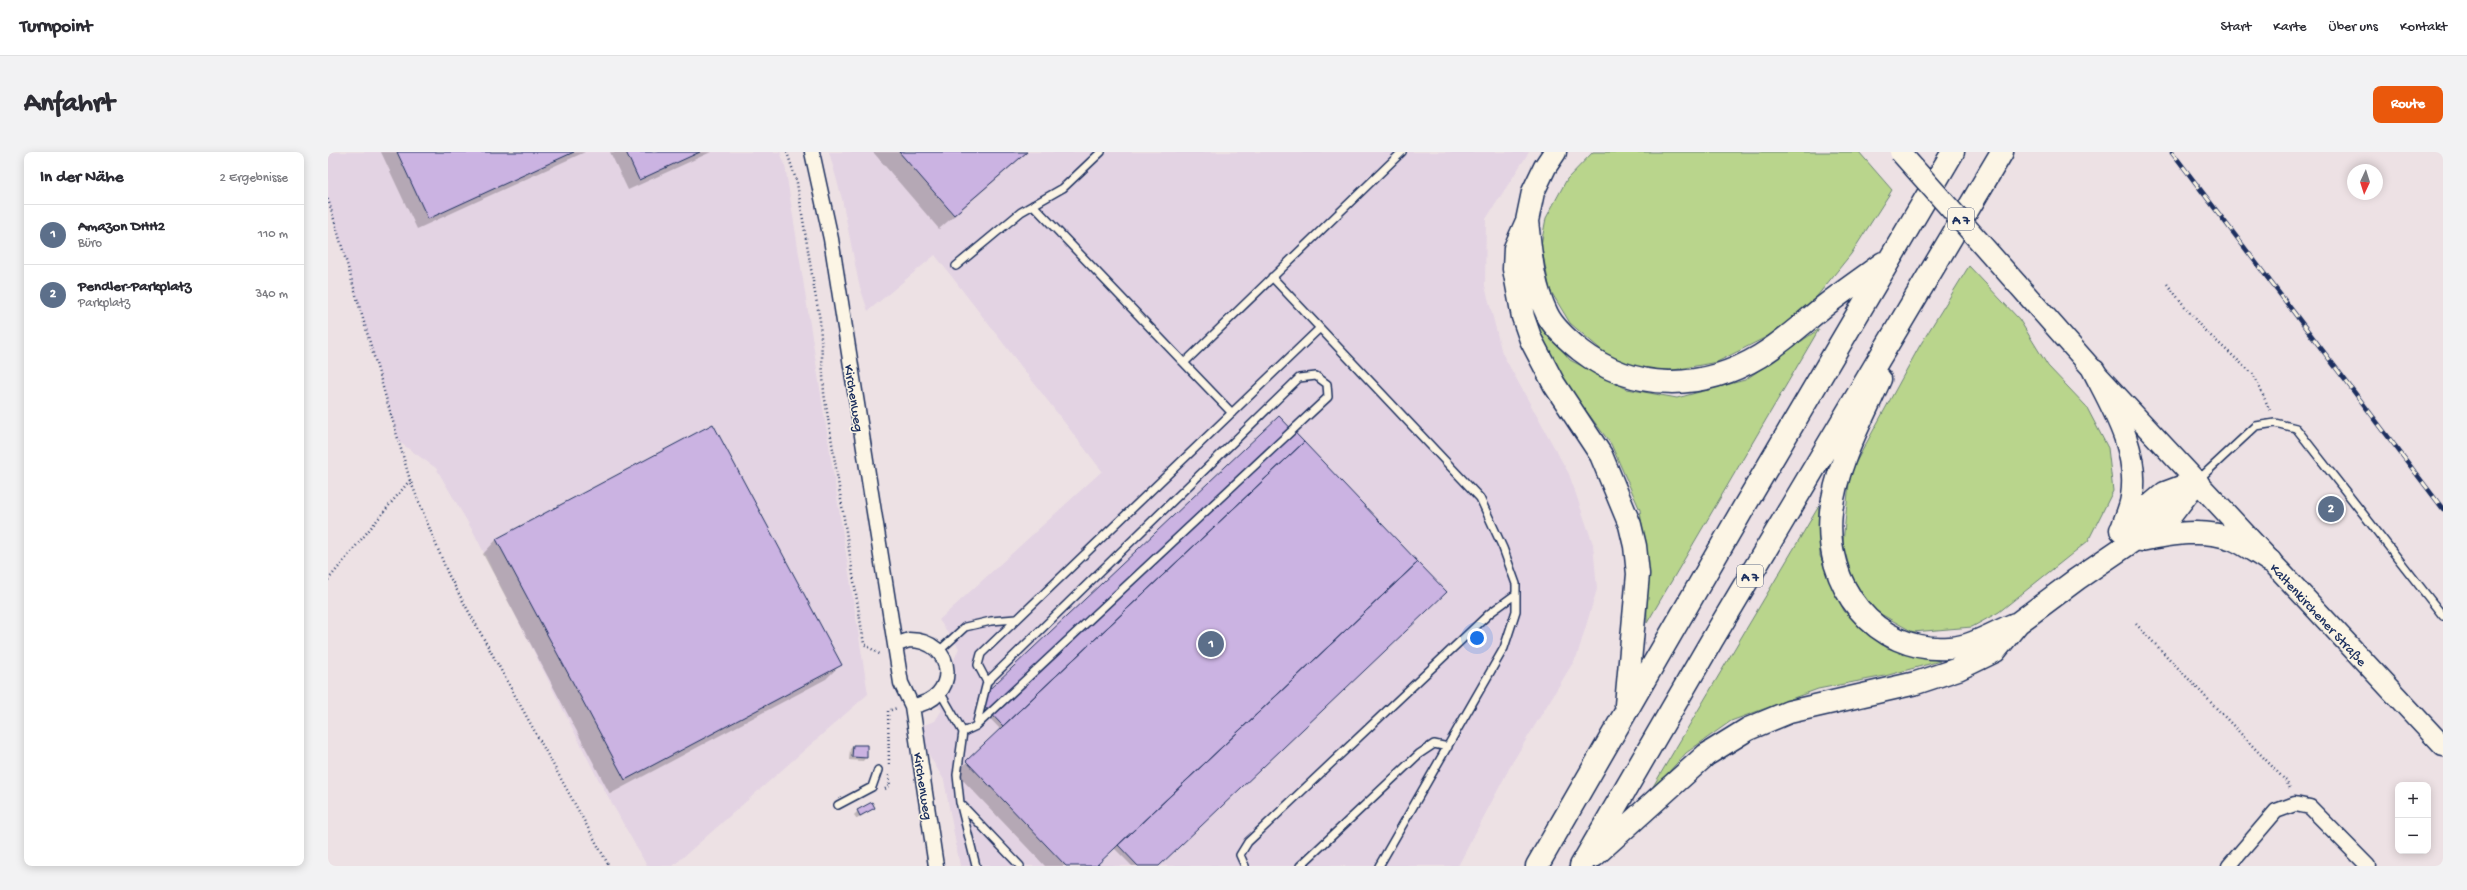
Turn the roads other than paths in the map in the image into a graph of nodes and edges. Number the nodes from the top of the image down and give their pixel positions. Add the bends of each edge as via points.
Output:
1 (812, 152) edge
2 (1101, 152) edge
3 (1402, 152) edge
4 (1555, 152) edge
5 (1900, 152) edge
6 (1953, 152) edge
7 (2002, 152) edge
8 (1033, 205) junction
9 (1527, 221) junction
10 (1890, 258) junction
11 (956, 266) dead end
12 (1272, 278) junction
13 (1921, 287) junction
14 (1320, 328) junction
15 (1184, 363) junction
16 (2094, 371) junction
17 (1232, 413) junction
18 (2197, 481) junction
19 (2129, 535) junction
20 (2270, 561) junction
21 (1516, 594) junction
22 (2443, 616) edge
23 (1016, 619) junction
24 (2018, 623) junction
25 (895, 645) junction
26 (938, 651) junction
27 (987, 682) junction
28 (940, 692) junction
29 (912, 706) junction
30 (1626, 710) junction
31 (976, 726) junction
32 (964, 732) junction
33 (2443, 746) edge
34 (1448, 747) junction
35 (878, 770) dead end
36 (960, 804) junction
37 (838, 805) dead end
38 (936, 866) edge
39 (976, 866) edge
40 (1020, 866) edge
41 (1245, 866) edge
42 (1300, 866) edge
43 (1380, 866) edge
44 (1537, 866) edge
45 (1582, 866) edge
46 (2229, 866) edge
47 (2368, 866) edge

1 - 25 street, Kirchenweg via 831,239
2 - 8 lane via 1063,188
3 - 12 lane
4 - 9 highway via 1533,192
5 - 16 main road, Kaltenkirchener Straße, bridge
6 - 10 highway
7 - 13 highway, A 7
8 - 11 lane
8 - 15 lane
9 - 10 highway via 1534,280 1548,316 1570,342 1596,363 1633,378 1657,383 1707,377 1760,356 1801,328 1821,308
9 - 30 highway via 1514,248 1514,269 1523,317 1531,340 1554,384 1600,455 1625,511 1635,546 1636,595
10 - 30 highway
12 - 14 lane
12 - 15 lane
13 - 24 highway via 1840,470 1831,513 1832,556 1843,587 1860,612 1883,631 1910,644 1930,648 1951,648 1968,644
13 - 45 highway, A 7
14 - 17 lane
14 - 21 lane via 1480,498 1503,548 1516,584
15 - 17 lane
16 - 18 main road, Kaltenkirchener Straße
16 - 19 highway via 2122,426 2132,464
17 - 23 lane
18 - 19 highway via 2165,493
18 - 20 main road, Kaltenkirchener Straße
18 - 22 lane via 2256,426 2275,423 2296,428
19 - 20 highway via 2210,533 2234,539
19 - 24 highway via 2077,579
20 - 33 main road, Kaltenkirchener Straße
21 - 34 lane via 1516,611 1504,648
21 - 41 lane via 1490,613 1248,842 1240,855
23 - 26 lane via 964,626
23 - 27 lane via 981,654 978,665
24 - 45 highway via 1995,651 1958,669 1916,683 1789,712 1748,729 1706,755
25 - 26 street via 909,640 920,640
25 - 29 street, Kirchenweg via 901,683
26 - 28 street via 947,671
27 - 31 lane
27 - 31 lane via 1299,378 1316,376 1327,384 1328,398
28 - 29 street via 933,700
28 - 32 lane
29 - 38 street, Kirchenweg
30 - 44 highway
31 - 32 lane
32 - 36 lane via 957,775
34 - 42 lane via 1434,744 1419,754
34 - 43 lane
35 - 37 lane via 872,788
36 - 39 lane
36 - 40 lane
46 - 47 street via 2276,811 2294,804 2310,807

